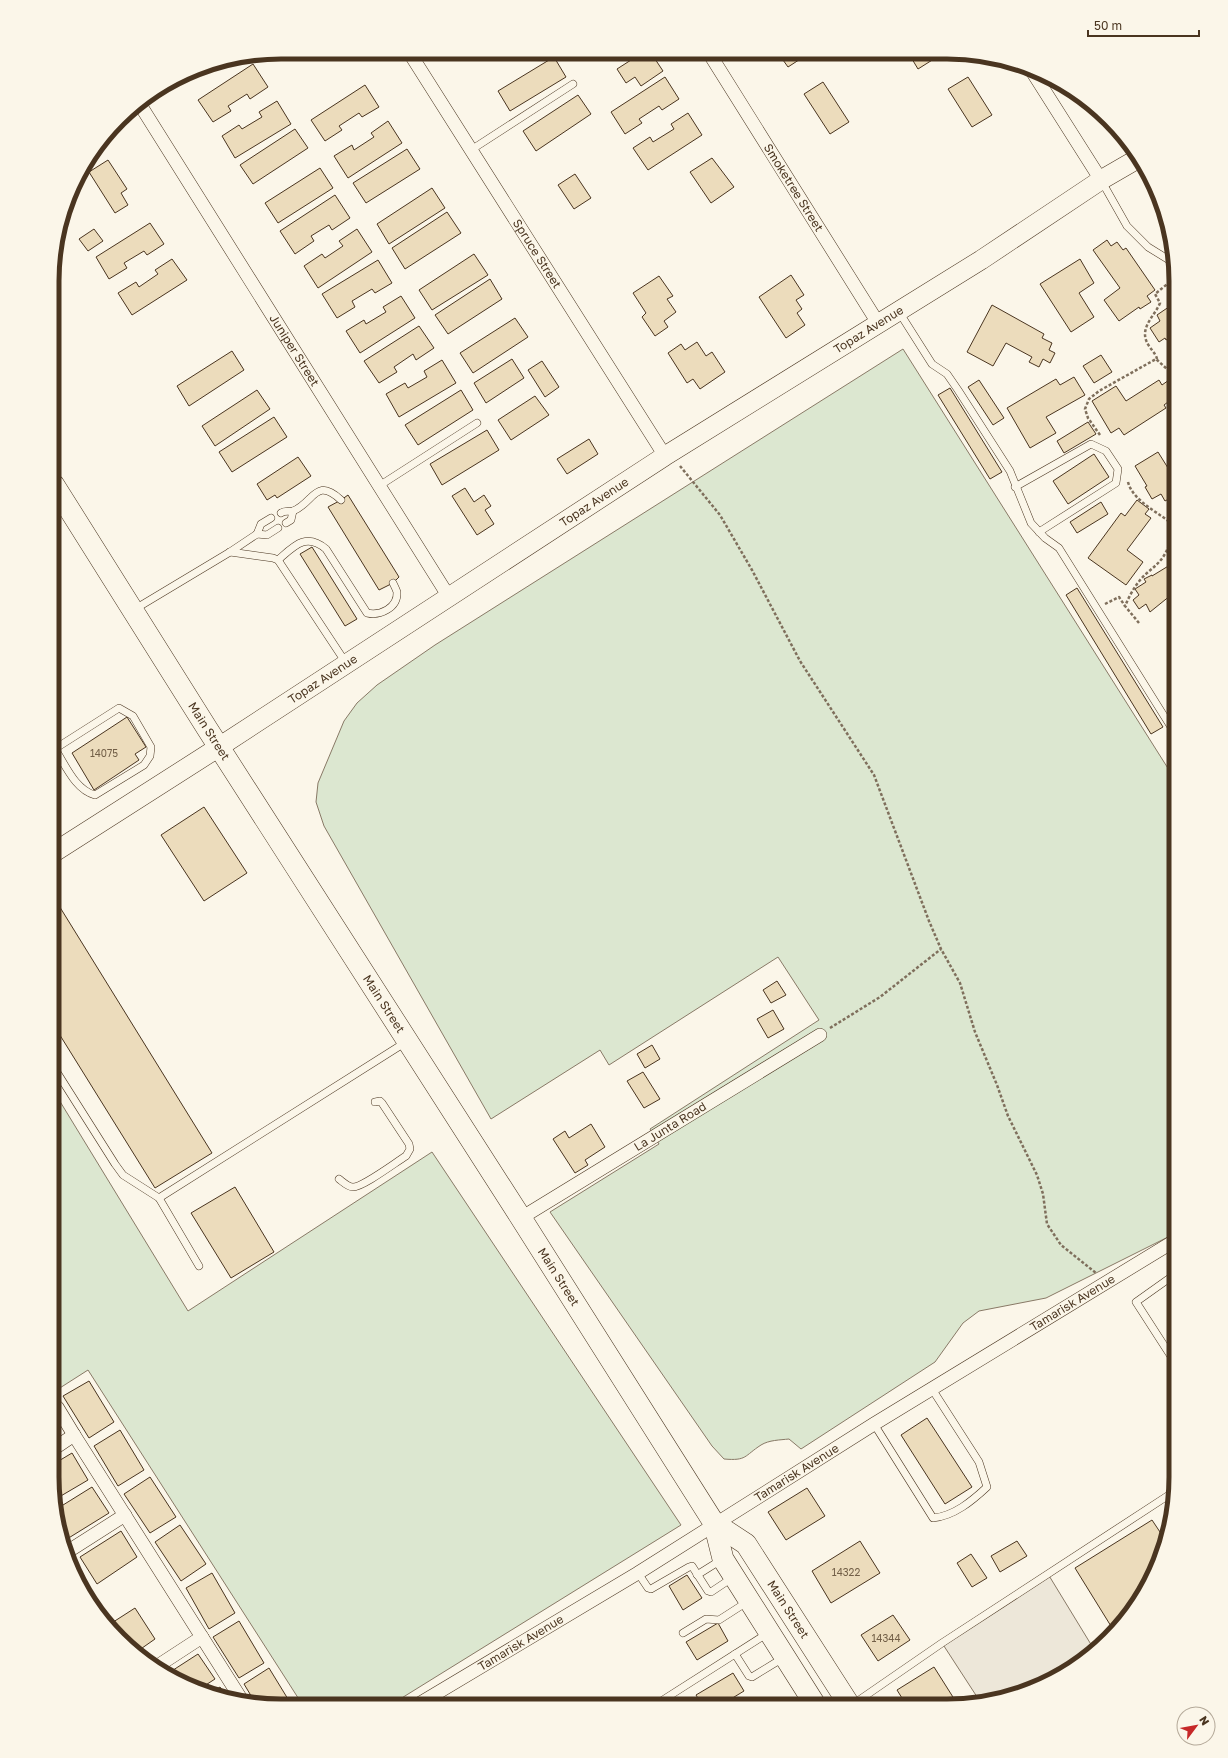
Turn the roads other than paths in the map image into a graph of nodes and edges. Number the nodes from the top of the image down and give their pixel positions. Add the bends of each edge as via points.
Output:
1 (413, 59) edge
2 (713, 59) edge
3 (1036, 78) edge
4 (573, 84) dead end
5 (142, 108) edge
6 (471, 150) junction
7 (1134, 161) edge
8 (1101, 180) junction
9 (1168, 259) edge
10 (898, 311) junction
11 (878, 323) junction
12 (477, 423) dead end
13 (668, 455) junction
14 (380, 486) junction
15 (1015, 487) junction
16 (59, 493) edge
17 (341, 500) dead end
18 (293, 511) junction
19 (281, 513) dead end
20 (271, 518) dead end
21 (286, 523) dead end
22 (278, 528) dead end
23 (1039, 532) junction
24 (257, 534) junction
25 (230, 552) junction
26 (278, 560) junction
27 (393, 583) dead end
28 (449, 597) junction
29 (133, 610) junction
30 (347, 664) junction
31 (1169, 724) edge
32 (59, 746) edge
33 (219, 747) junction
34 (59, 756) edge
35 (59, 849) edge
36 (820, 1035) road end
37 (407, 1041) junction
38 (59, 1075) edge
39 (375, 1102) dead end
40 (340, 1179) dead end
41 (159, 1198) junction
42 (521, 1218) junction
43 (1169, 1244) edge
44 (199, 1266) dead end
45 (1169, 1280) edge
46 (1169, 1353) edge
47 (932, 1389) junction
48 (59, 1410) edge
49 (874, 1424) junction
50 (74, 1435) junction
51 (59, 1445) edge
52 (1168, 1496) edge
53 (125, 1515) junction
54 (714, 1523) junction
55 (71, 1549) edge
56 (723, 1559) junction
57 (638, 1572) junction
58 (697, 1575) junction
59 (734, 1577) junction
60 (749, 1601) junction
61 (769, 1633) junction
62 (682, 1634) dead end
63 (202, 1637) junction
64 (735, 1654) junction
65 (784, 1656) junction
66 (161, 1664) edge
67 (239, 1695) edge
68 (425, 1699) edge
69 (664, 1699) edge
70 (812, 1699) edge
71 (846, 1699) edge
72 (860, 1699) edge

1 - 6 street, Spruce Street
2 - 11 street, Smoketree Street
3 - 8 street
4 - 6 lane
5 - 14 street, Juniper Street
6 - 13 street, Spruce Street
7 - 8 street, Topaz Avenue
8 - 9 lane via 1127,226 1148,247
8 - 10 street, Topaz Avenue via 981,260
10 - 11 street, Topaz Avenue
10 - 15 lane via 932,364 947,374 958,390 1010,471
11 - 13 street, Topaz Avenue
12 - 14 lane
13 - 28 street, Topaz Avenue
14 - 28 street, Juniper Street
15 - 23 lane via 1031,523
15 - 23 lane via 1091,444 1106,451 1118,469 1116,483
16 - 29 main road, Main Street
17 - 18 lane via 326,490 310,497
18 - 19 lane
18 - 21 lane via 291,520
20 - 24 lane via 261,524
22 - 24 lane via 267,536
23 - 31 lane via 1059,548
24 - 25 lane
25 - 26 lane
25 - 29 lane
26 - 27 lane via 301,542 318,542 326,549 367,613 375,615 382,613 396,599 397,592
26 - 30 lane
28 - 30 street, Topaz Avenue
29 - 33 main road, Main Street
30 - 33 street, Topaz Avenue
32 - 34 lane via 118,708 133,716 151,747 150,756 144,765 95,795 86,793
33 - 35 street, Topaz Avenue
33 - 37 main road, Main Street
36 - 42 street, La Junta Road
37 - 41 lane
37 - 42 main road, Main Street
38 - 41 lane via 123,1175
39 - 40 lane via 382,1103 409,1144 408,1152 355,1187
41 - 44 lane
42 - 54 main road, Main Street
43 - 47 street, Tamarisk Avenue
45 - 46 lane via 1136,1302
47 - 49 street, Tamarisk Avenue
47 - 49 lane via 979,1462 987,1487 972,1501 944,1517 932,1518
48 - 50 street
49 - 54 street, Tamarisk Avenue
50 - 51 street
50 - 53 street
52 - 72 lane via 942,1642
53 - 55 street
53 - 63 street
54 - 56 main road, Main Street
54 - 57 street, Tamarisk Avenue
54 - 71 main road, Main Street via 746,1544
56 - 58 lane
56 - 59 main road, Main Street
57 - 58 lane via 651,1590 689,1566 692,1566
57 - 68 street, Tamarisk Avenue
58 - 59 lane via 711,1592
59 - 60 main road, Main Street
60 - 61 main road, Main Street
60 - 62 lane via 719,1620 706,1619
61 - 64 lane
61 - 65 main road, Main Street
63 - 66 street
63 - 67 street
64 - 65 lane via 752,1677
64 - 69 lane
65 - 70 main road, Main Street

